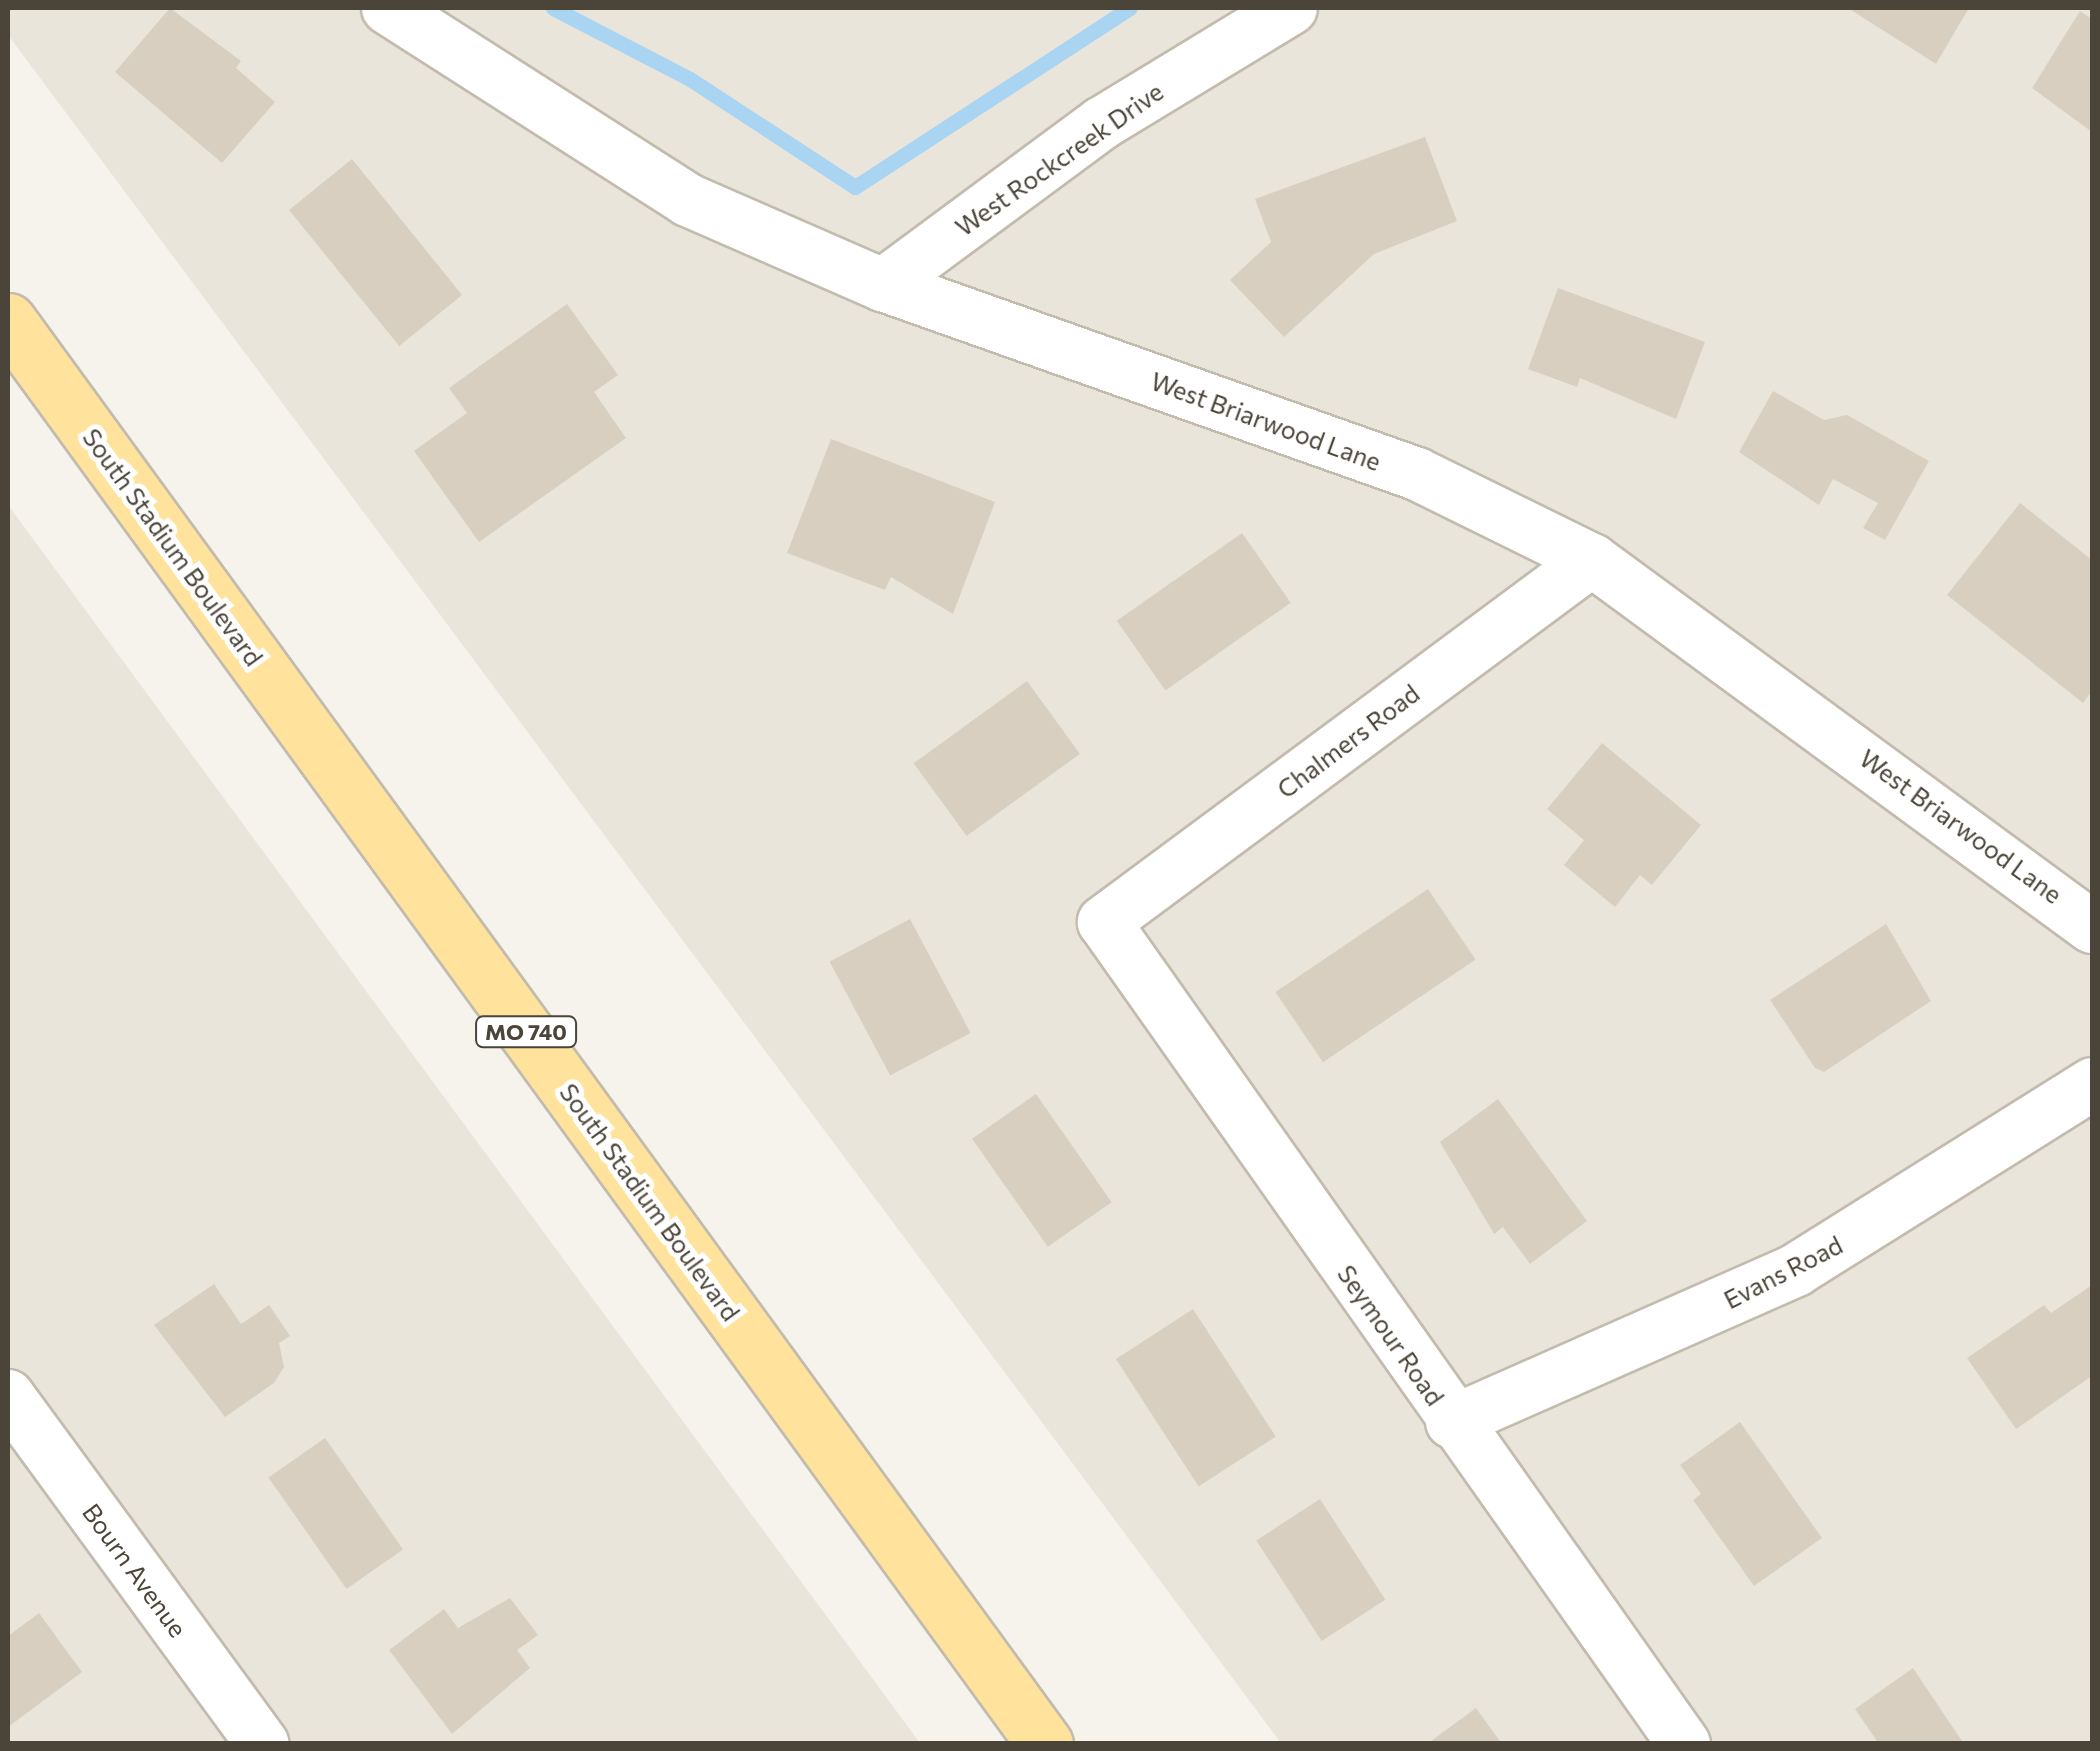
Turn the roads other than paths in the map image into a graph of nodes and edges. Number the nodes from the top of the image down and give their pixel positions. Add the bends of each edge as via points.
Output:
1 (388, 8) edge
2 (1291, 8) edge
3 (883, 284) junction
4 (8, 321) edge
5 (1592, 560) junction
6 (1104, 922) joint
7 (2092, 927) edge
8 (2092, 1084) edge
9 (8, 1396) edge
10 (1452, 1422) junction
11 (23, 1449) edge
12 (263, 1744) edge
13 (1045, 1744) edge
14 (1684, 1744) edge

1 - 3 street, West Briarwood Lane via 688,200
2 - 3 street, West Rockcreek Drive via 1102,123
3 - 5 street, West Briarwood Lane via 1416,474
4 - 13 main road, South Stadium Boulevard / MO 740
5 - 6 street, Chalmers Road
5 - 7 street, West Briarwood Lane
6 - 10 street, Seymour Road
8 - 10 street, Evans Road via 1796,1270
9 - 11 street, Bourn Avenue
10 - 14 street, Seymour Road
11 - 12 street, Bourn Avenue

